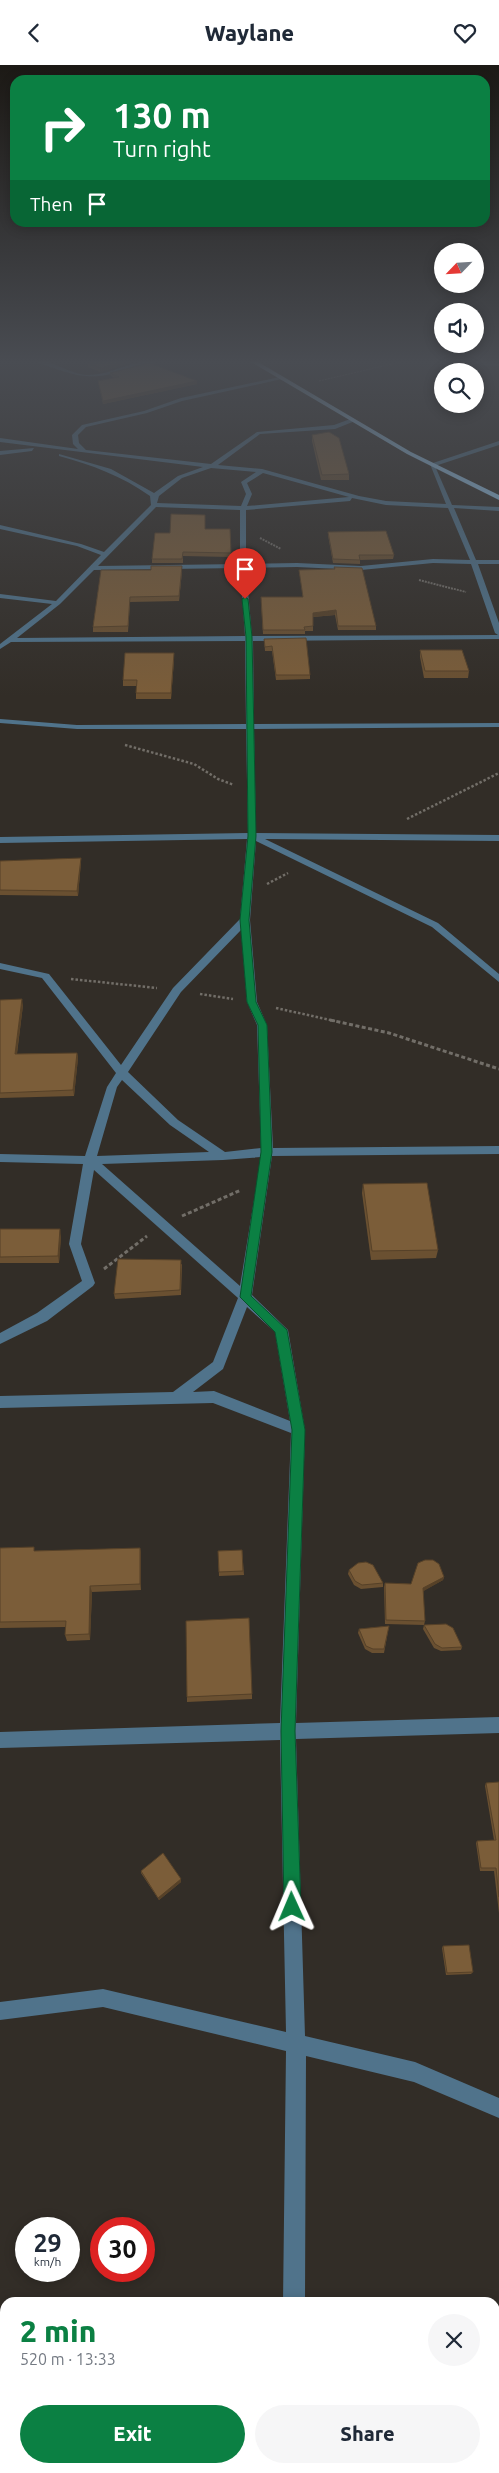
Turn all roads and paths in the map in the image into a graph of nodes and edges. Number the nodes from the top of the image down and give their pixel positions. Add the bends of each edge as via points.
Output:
1 (112, 471) edge
2 (196, 471) edge
3 (262, 471) edge
4 (263, 471) edge
5 (435, 471) edge
6 (445, 471) edge
7 (358, 498) junction
8 (499, 498) edge
9 (154, 505) junction
10 (452, 507) junction
11 (243, 508) junction
12 (499, 509) edge
13 (0, 527) edge
14 (106, 555) junction
15 (474, 562) junction
16 (499, 562) edge
17 (94, 567) junction
18 (243, 567) junction
19 (411, 578) dead end
20 (0, 596) edge
21 (486, 597) junction
22 (58, 603) junction
23 (499, 633) edge
24 (249, 637) junction
25 (499, 637) edge
26 (10, 640) junction
27 (0, 647) edge
28 (0, 721) edge
29 (249, 725) junction
30 (499, 725) edge
31 (121, 744) dead end
32 (250, 791) junction
33 (252, 836) junction
34 (499, 838) edge
35 (0, 840) edge
36 (245, 920) junction
37 (0, 966) edge
38 (499, 979) edge
39 (121, 1072) junction
40 (499, 1150) edge
41 (267, 1152) junction
42 (223, 1156) junction
43 (0, 1159) edge
44 (90, 1160) junction
45 (245, 1297) junction
46 (0, 1339) edge
47 (177, 1397) junction
48 (0, 1402) edge
49 (298, 1430) junction
50 (499, 1725) edge
51 (288, 1731) junction
52 (0, 1740) edge
53 (0, 2011) edge
54 (296, 2044) junction
55 (499, 2109) edge
56 (294, 2297) edge

1 - 9 street via 153,495
2 - 9 street via 180,477 156,495
3 - 11 street via 244,482 249,494
4 - 7 street
5 - 10 street
6 - 8 highway
7 - 10 street
7 - 11 street
9 - 11 street
9 - 14 street
10 - 12 street
10 - 15 street
11 - 18 street
13 - 14 street via 79,545
14 - 17 street
15 - 16 street
15 - 18 street via 433,561 361,568
15 - 21 street
17 - 18 street
17 - 22 street
18 - 24 street
19 - 21 path
20 - 22 street
21 - 23 street
22 - 26 street
24 - 25 street
24 - 26 street
24 - 29 street
26 - 27 street
28 - 29 street via 77,727
29 - 30 street
29 - 32 street
31 - 32 path via 194,764 218,779
32 - 33 street
33 - 34 street
33 - 35 street
33 - 36 street
33 - 38 street via 435,925
36 - 39 street via 177,990
36 - 41 street via 252,1002 262,1025
37 - 39 street via 45,976
39 - 42 street via 168,1118
39 - 44 street via 112,1087
40 - 41 street
41 - 42 street
41 - 45 street
42 - 44 street
43 - 44 street
44 - 45 street
44 - 46 street via 75,1244 89,1283 42,1317
45 - 47 street via 218,1365
45 - 49 street via 281,1330
47 - 48 street
47 - 49 street via 214,1397
49 - 51 street
50 - 51 street
51 - 52 street
51 - 54 street
53 - 54 street via 102,1998
54 - 55 street via 415,2072
54 - 56 street

